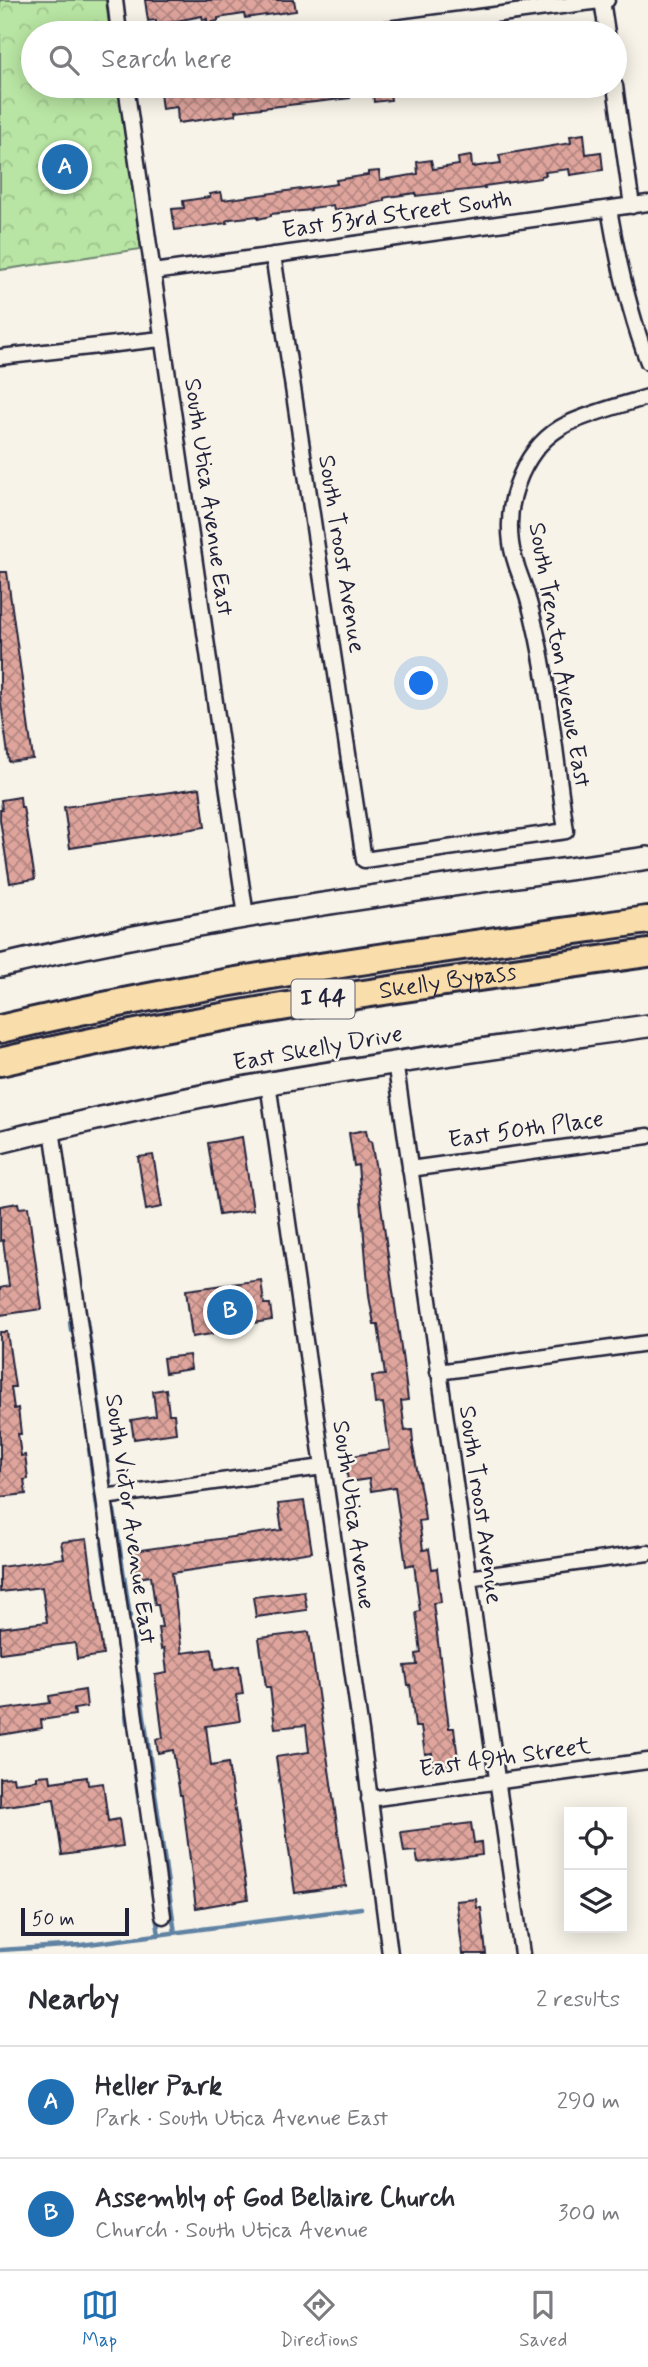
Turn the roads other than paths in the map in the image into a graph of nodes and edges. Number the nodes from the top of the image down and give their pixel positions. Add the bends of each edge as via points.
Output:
1 (115, 0) edge
2 (604, 0) edge
3 (118, 21) edge
4 (447, 21) edge
5 (606, 21) edge
6 (128, 98) edge
7 (617, 98) edge
8 (648, 203) edge
9 (632, 206) junction
10 (608, 209) junction
11 (273, 255) junction
12 (153, 271) junction
13 (161, 339) junction
14 (0, 357) edge
15 (648, 362) edge
16 (648, 397) edge
17 (566, 831) joint
18 (648, 858) edge
19 (246, 916) junction
20 (648, 920) edge
21 (648, 953) edge
22 (0, 965) edge
23 (648, 1026) edge
24 (0, 1029) edge
25 (396, 1061) junction
26 (0, 1062) edge
27 (268, 1083) junction
28 (52, 1129) junction
29 (648, 1136) edge
30 (0, 1142) edge
31 (410, 1169) junction
32 (648, 1343) edge
33 (438, 1372) junction
34 (323, 1467) junction
35 (104, 1497) junction
36 (648, 1553) edge
37 (468, 1578) junction
38 (648, 1761) edge
39 (497, 1782) junction
40 (369, 1799) junction
41 (163, 1916) dead end
42 (390, 1954) edge
43 (522, 1954) edge

1 - 3 street
2 - 4 street
2 - 5 street
6 - 12 street, South Utica Avenue East
7 - 9 street
8 - 9 street, East 53rd Street South
9 - 10 street, East 53rd Street South
10 - 11 street, East 53rd Street South
10 - 15 street via 633,323
11 - 12 street, East 53rd Street South
11 - 17 street, South Troost Avenue via 364,860
12 - 13 street, South Utica Avenue East
13 - 14 street
13 - 19 street, South Utica Avenue East
16 - 17 street, South Trenton Avenue East via 593,413 555,433 521,473 510,508 511,545 538,645
18 - 19 main road
19 - 22 main road
20 - 24 highway, Skelly Bypass / I 44 via 308,968
21 - 26 highway, Skelly Bypass / I 44 via 313,1001
23 - 25 main road, East Skelly Drive
25 - 27 main road, East Skelly Drive
25 - 31 street, South Troost Avenue
27 - 28 main road, East Skelly Drive
27 - 34 street, South Utica Avenue
28 - 30 main road, East Skelly Drive
28 - 35 street, South Victor Avenue East
29 - 31 street, East 50th Place
31 - 33 street, South Troost Avenue
32 - 33 street
33 - 37 street, South Troost Avenue
34 - 35 street
34 - 40 street, South Utica Avenue
35 - 41 street, South Victor Avenue East
36 - 37 street
37 - 39 street, South Troost Avenue
38 - 39 street, East 49th Street
39 - 40 street, East 49th Street
39 - 43 street, South Troost Avenue
40 - 42 street, South Utica Avenue

